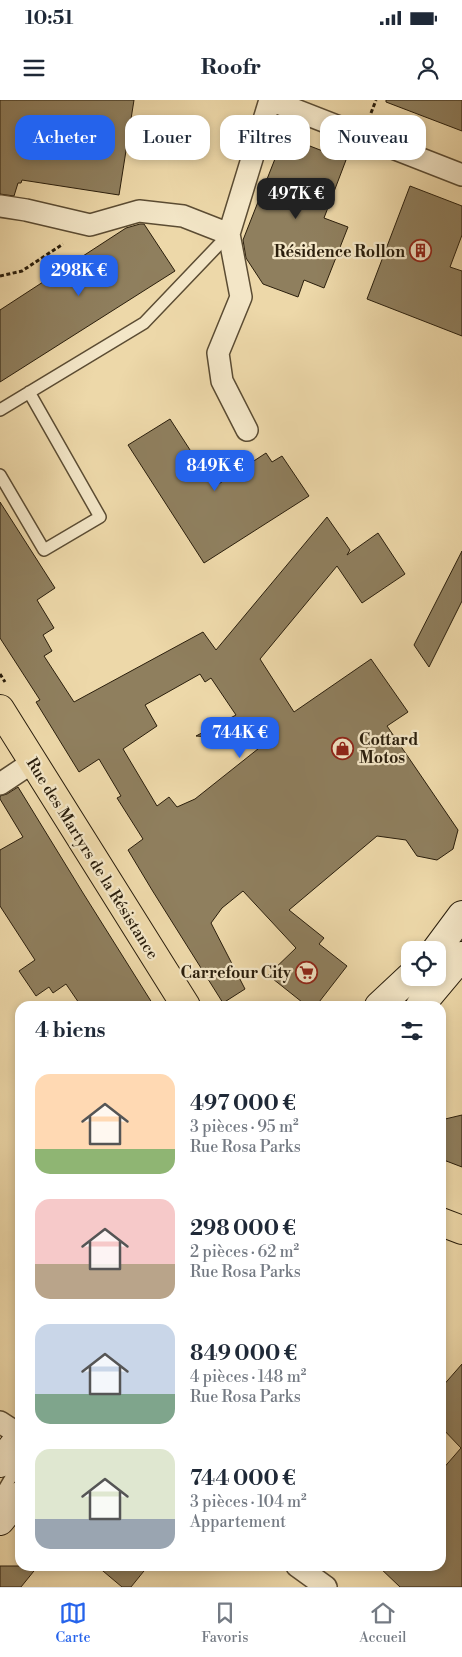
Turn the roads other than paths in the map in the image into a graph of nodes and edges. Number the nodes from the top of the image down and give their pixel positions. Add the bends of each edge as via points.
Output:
1 (270, 100) edge
2 (462, 175) edge
3 (0, 206) edge
4 (229, 234) junction
5 (29, 392) junction
6 (0, 410) edge
7 (247, 430) dead end
8 (0, 475) edge
9 (0, 709) edge
10 (33, 762) junction
11 (0, 784) edge
12 (462, 915) edge
13 (443, 941) edge
14 (462, 956) edge
15 (401, 985) edge
16 (183, 1001) edge
17 (384, 1001) edge
18 (424, 1001) edge
19 (446, 1224) edge
20 (462, 1230) edge
21 (0, 1422) edge
22 (15, 1432) edge
23 (15, 1443) edge
24 (0, 1463) edge
25 (15, 1470) edge
26 (0, 1496) edge
27 (15, 1502) edge
28 (0, 1521) edge
29 (305, 1571) edge
30 (326, 1587) edge

1 - 2 street
1 - 4 street
3 - 4 street via 90,225 139,211 183,216
4 - 5 lane via 144,323
4 - 7 street via 241,297 218,353 222,381
5 - 6 lane
5 - 8 lane via 100,517 44,550
9 - 10 main road, Rue des Martyrs de la Résistance
10 - 11 street
10 - 16 main road, Rue des Martyrs de la Résistance
12 - 13 main road
14 - 18 main road
15 - 17 main road
19 - 20 main road
21 - 22 street
23 - 24 main road
25 - 26 lane
27 - 28 main road
29 - 30 street

